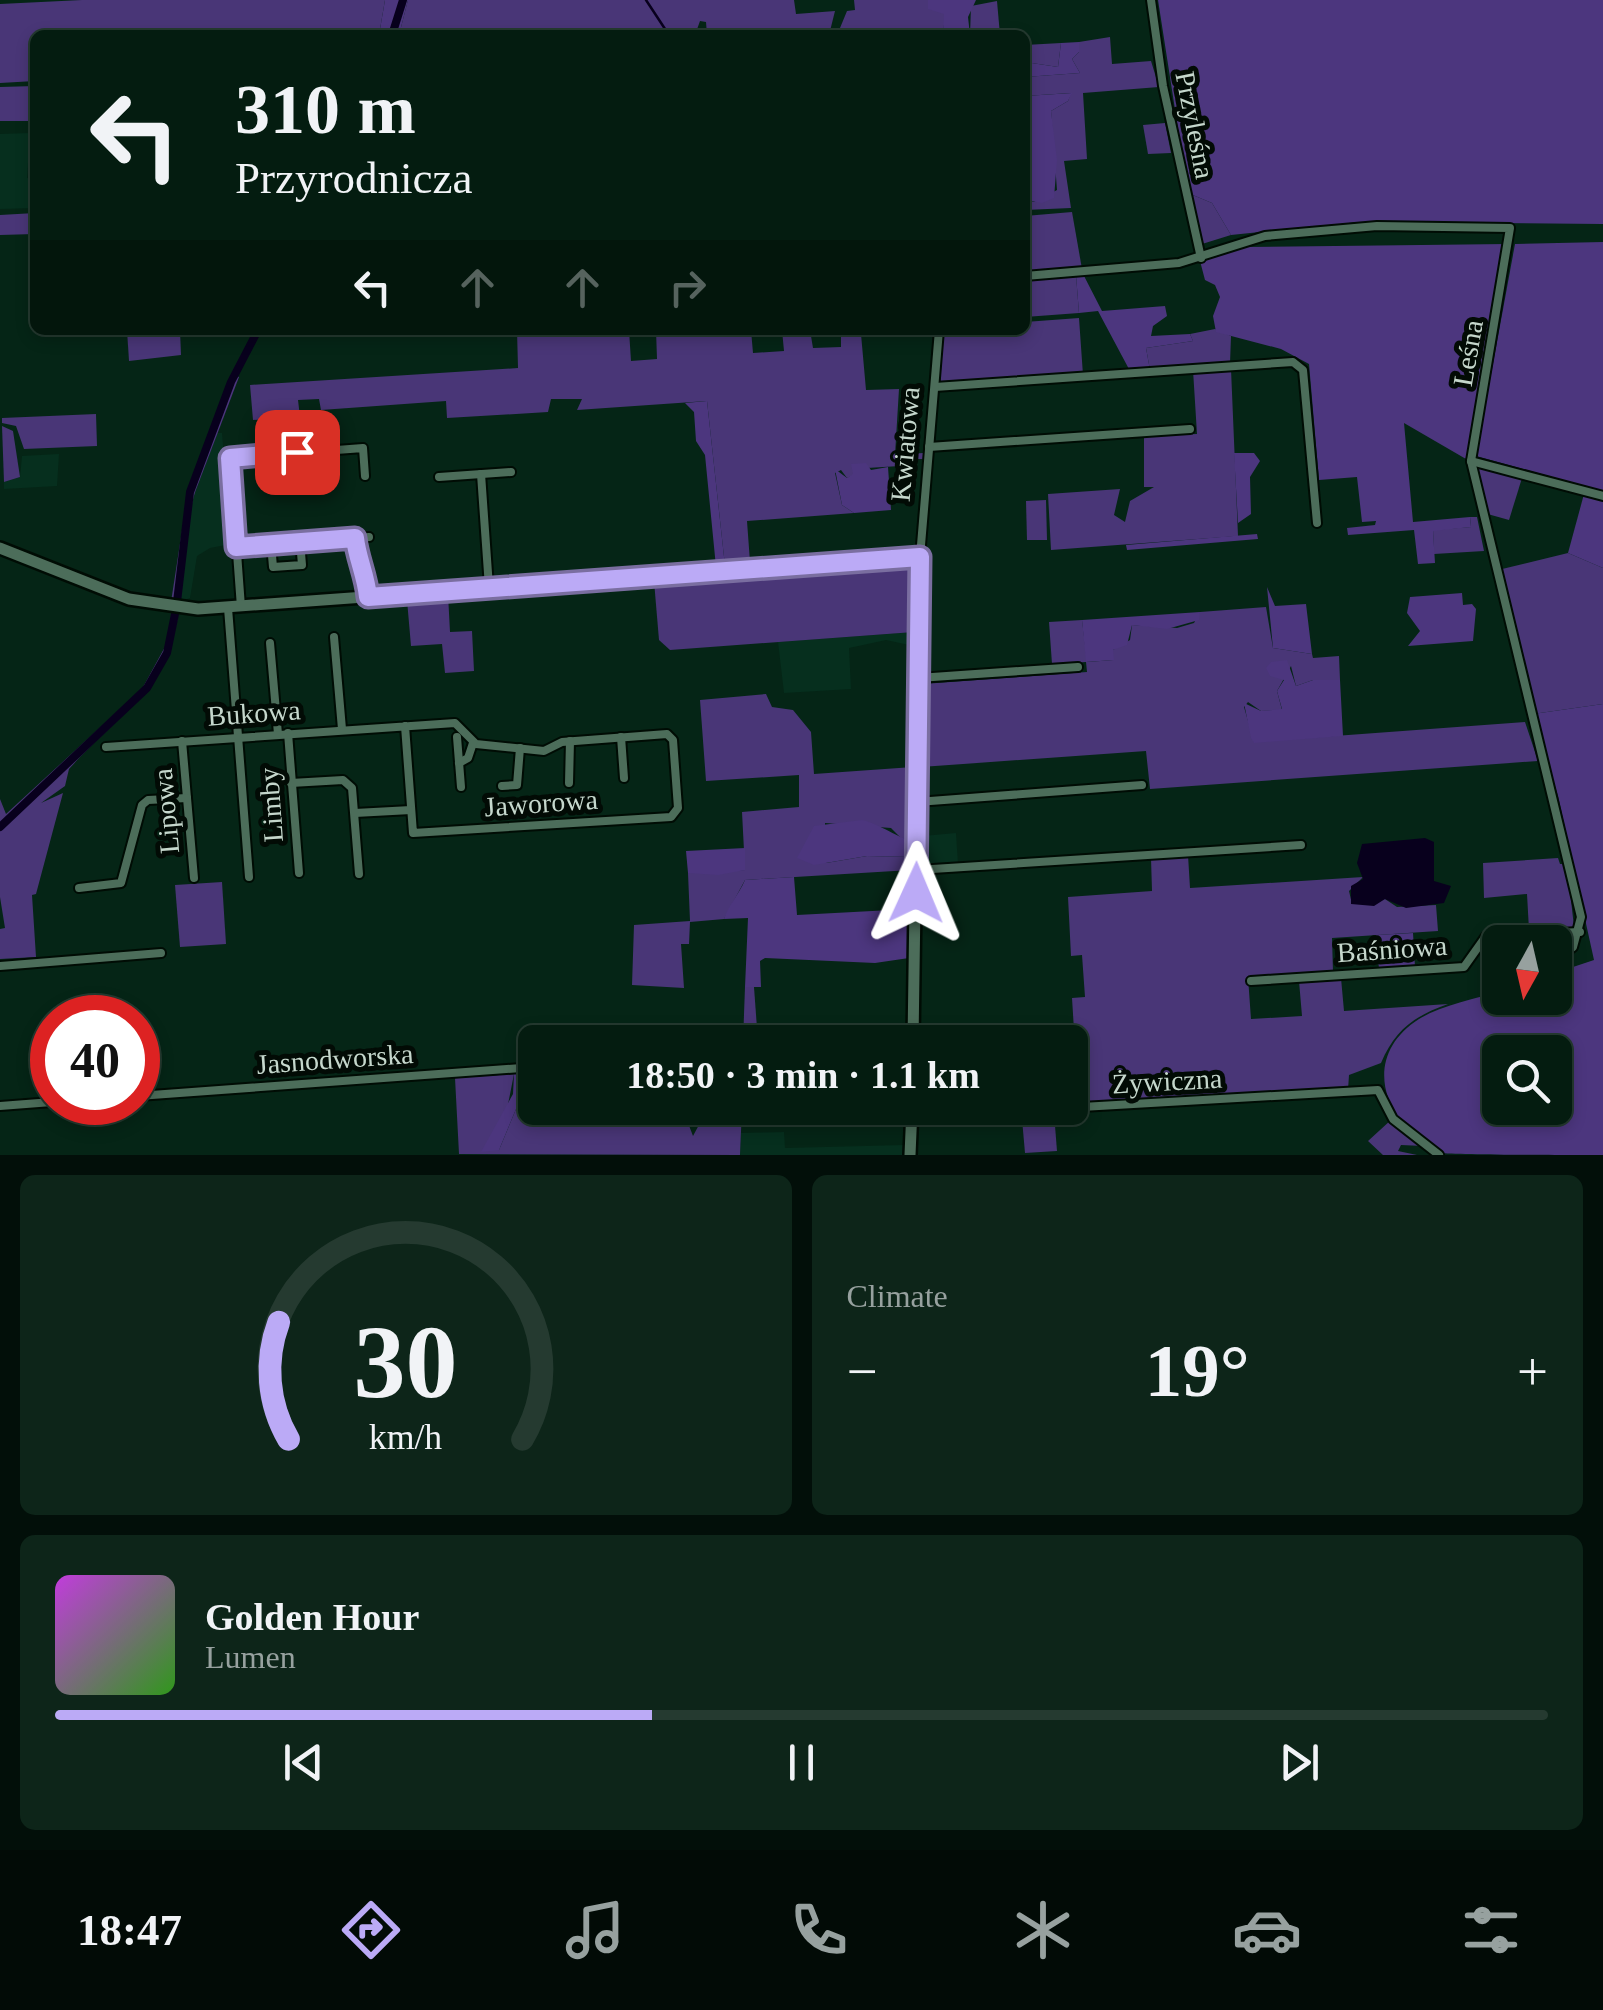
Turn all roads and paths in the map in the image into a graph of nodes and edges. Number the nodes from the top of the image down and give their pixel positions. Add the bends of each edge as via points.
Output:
1 (1151, 0) edge
2 (1200, 258) junction
3 (1030, 276) edge
4 (939, 335) edge
5 (935, 386) junction
6 (1190, 429) dead end
7 (930, 446) junction
8 (1470, 462) junction
9 (511, 472) dead end
10 (480, 474) junction
11 (366, 476) dead end
12 (439, 477) dead end
13 (1603, 496) edge
14 (1317, 523) dead end
15 (369, 536) dead end
16 (355, 538) junction
17 (300, 542) junction
18 (271, 544) junction
19 (236, 547) junction
20 (0, 548) edge
21 (920, 557) junction
22 (489, 587) junction
23 (368, 597) junction
24 (236, 608) junction
25 (334, 637) dead end
26 (270, 643) dead end
27 (1078, 668) dead end
28 (918, 678) junction
29 (405, 726) junction
30 (342, 729) junction
31 (283, 734) junction
32 (456, 737) dead end
33 (621, 737) junction
34 (238, 738) junction
35 (182, 741) junction
36 (570, 741) junction
37 (473, 743) junction
38 (106, 747) dead end
39 (520, 748) junction
40 (458, 763) junction
41 (624, 778) dead end
42 (292, 783) junction
43 (569, 783) dead end
44 (1142, 785) dead end
45 (502, 786) dead end
46 (461, 787) dead end
47 (187, 798) junction
48 (917, 802) junction
49 (411, 810) junction
50 (355, 813) junction
51 (1300, 846) dead end
52 (917, 870) junction
53 (298, 873) dead end
54 (360, 874) dead end
55 (248, 877) dead end
56 (194, 878) dead end
57 (79, 888) dead end
58 (1580, 932) junction
59 (1572, 947) edge
60 (161, 953) dead end
61 (0, 966) edge
62 (1251, 981) dead end
63 (914, 1025) edge
64 (518, 1068) edge
65 (160, 1094) edge
66 (30, 1104) edge
67 (0, 1106) edge
68 (1088, 1107) edge
69 (911, 1125) edge
70 (910, 1155) edge
71 (1439, 1155) edge

1 - 2 street, Przyleśna
2 - 3 street, Leśna
2 - 8 street, Leśna via 1265,236 1377,226 1510,228
4 - 5 street, Kwiatowa
5 - 7 street, Kwiatowa
5 - 14 street via 1294,362 1304,370
6 - 7 street
7 - 21 street, Kwiatowa
8 - 13 street
8 - 58 street, Leśna via 1538,750 1559,812
9 - 10 street
10 - 12 street
10 - 22 street
11 - 19 street via 363,448 231,457
15 - 16 street
16 - 17 street
16 - 23 street
17 - 18 street
17 - 18 street via 302,565 274,567
18 - 19 street
19 - 24 street
20 - 24 street via 128,599 179,609
21 - 22 street
21 - 28 street, Kwiatowa
22 - 23 street
23 - 24 street
24 - 34 street via 230,635
25 - 30 street
26 - 31 street, Limby
27 - 28 street
28 - 48 street, Kwiatowa
29 - 30 street, Bukowa
29 - 37 street, Bukowa via 455,723
29 - 49 street
30 - 31 street, Bukowa
31 - 34 street, Bukowa
31 - 42 street, Limby
32 - 40 street
33 - 36 street
33 - 41 street
33 - 49 street, Jaworowa via 671,737 678,808 672,817 413,833
34 - 35 street, Bukowa
34 - 55 street
35 - 38 street, Bukowa
35 - 47 street, Lipowa
36 - 39 street via 548,750
36 - 43 street
37 - 39 street
37 - 40 street
39 - 45 street via 517,785
40 - 46 street
42 - 50 street via 348,783
42 - 53 street, Limby
44 - 48 street
47 - 56 street, Lipowa
47 - 57 street via 142,805 121,883
48 - 52 street, Kwiatowa
49 - 50 street
50 - 54 street
51 - 52 street
52 - 63 street, Kwiatowa
58 - 59 street
58 - 62 street, Baśniowa via 1486,936 1464,967
60 - 61 street
64 - 65 street, Jasnodworska
66 - 67 street
68 - 71 street, Żywiczna via 1378,1090 1394,1119
69 - 70 street

